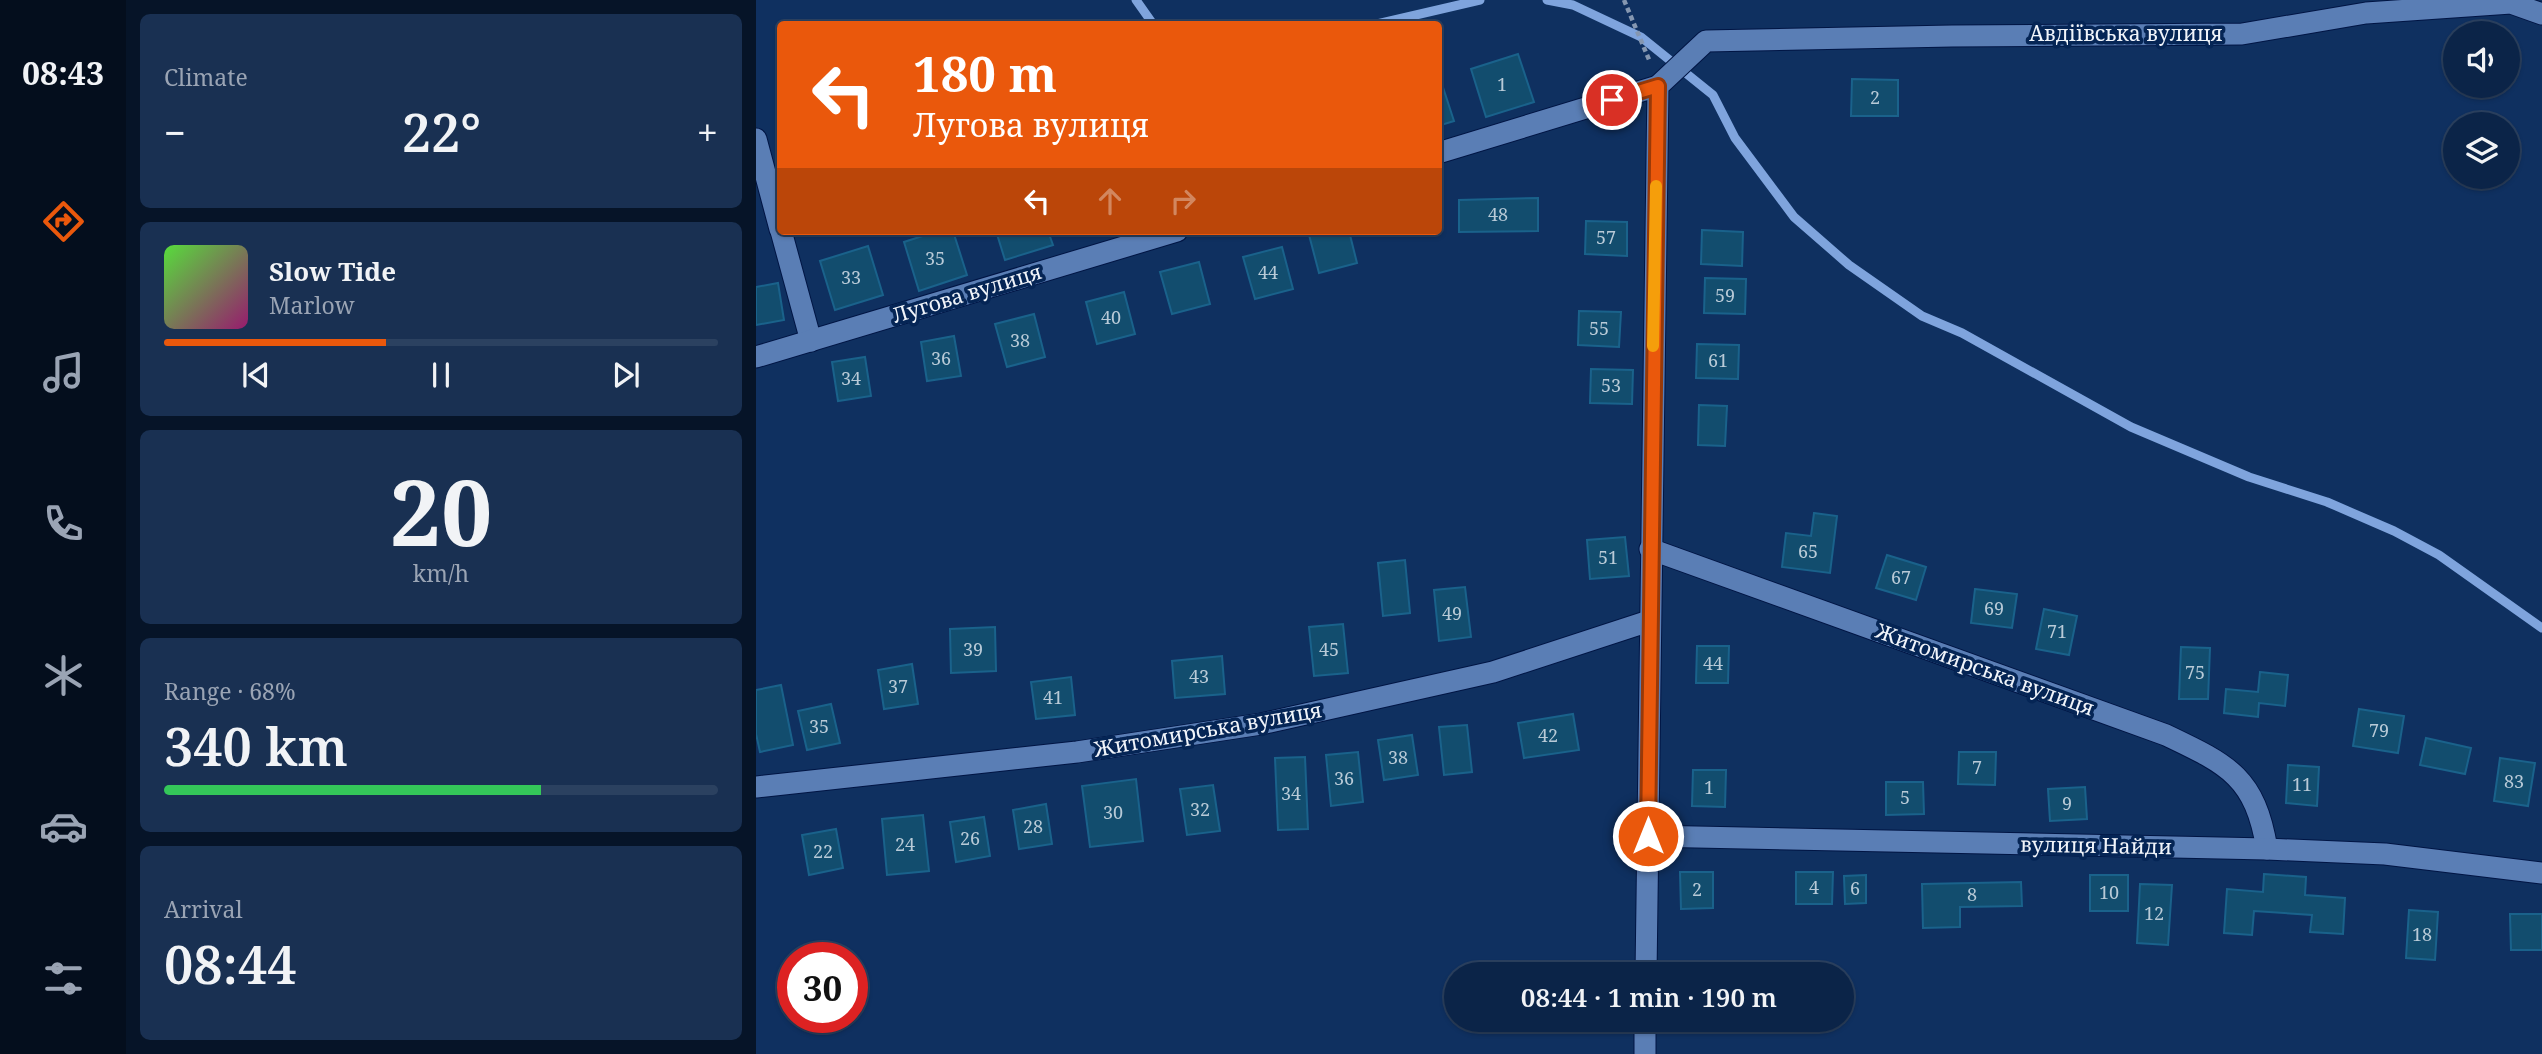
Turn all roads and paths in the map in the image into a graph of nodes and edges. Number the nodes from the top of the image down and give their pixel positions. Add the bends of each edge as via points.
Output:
1 (1625, 0) edge
2 (2542, 14) edge
3 (1658, 86) junction
4 (756, 139) edge
5 (1442, 152) edge
6 (777, 215) edge
7 (782, 235) edge
8 (1164, 235) edge
9 (811, 341) junction
10 (756, 357) edge
11 (1650, 549) junction
12 (1649, 621) junction
13 (756, 787) edge
14 (1648, 836) junction
15 (2267, 849) junction
16 (2542, 873) edge
17 (1646, 962) edge
18 (1645, 1032) edge
19 (1645, 1054) edge

1 - 3 path
2 - 3 street, Авдіївська вулиця via 2511,3 2366,13 2242,34 1706,41
3 - 5 street
3 - 11 street
4 - 6 street
7 - 9 street
8 - 9 street, Лугова вулиця
9 - 10 street, Лугова вулиця
11 - 12 street
11 - 15 street, Житомирська вулиця via 2166,735 2213,757 2246,785 2262,821
12 - 13 street, Житомирська вулиця via 1493,672 1261,724 1077,752
12 - 14 street
14 - 15 street, вулиця Найди
14 - 17 street
15 - 16 street, вулиця Найди via 2385,854
18 - 19 street

